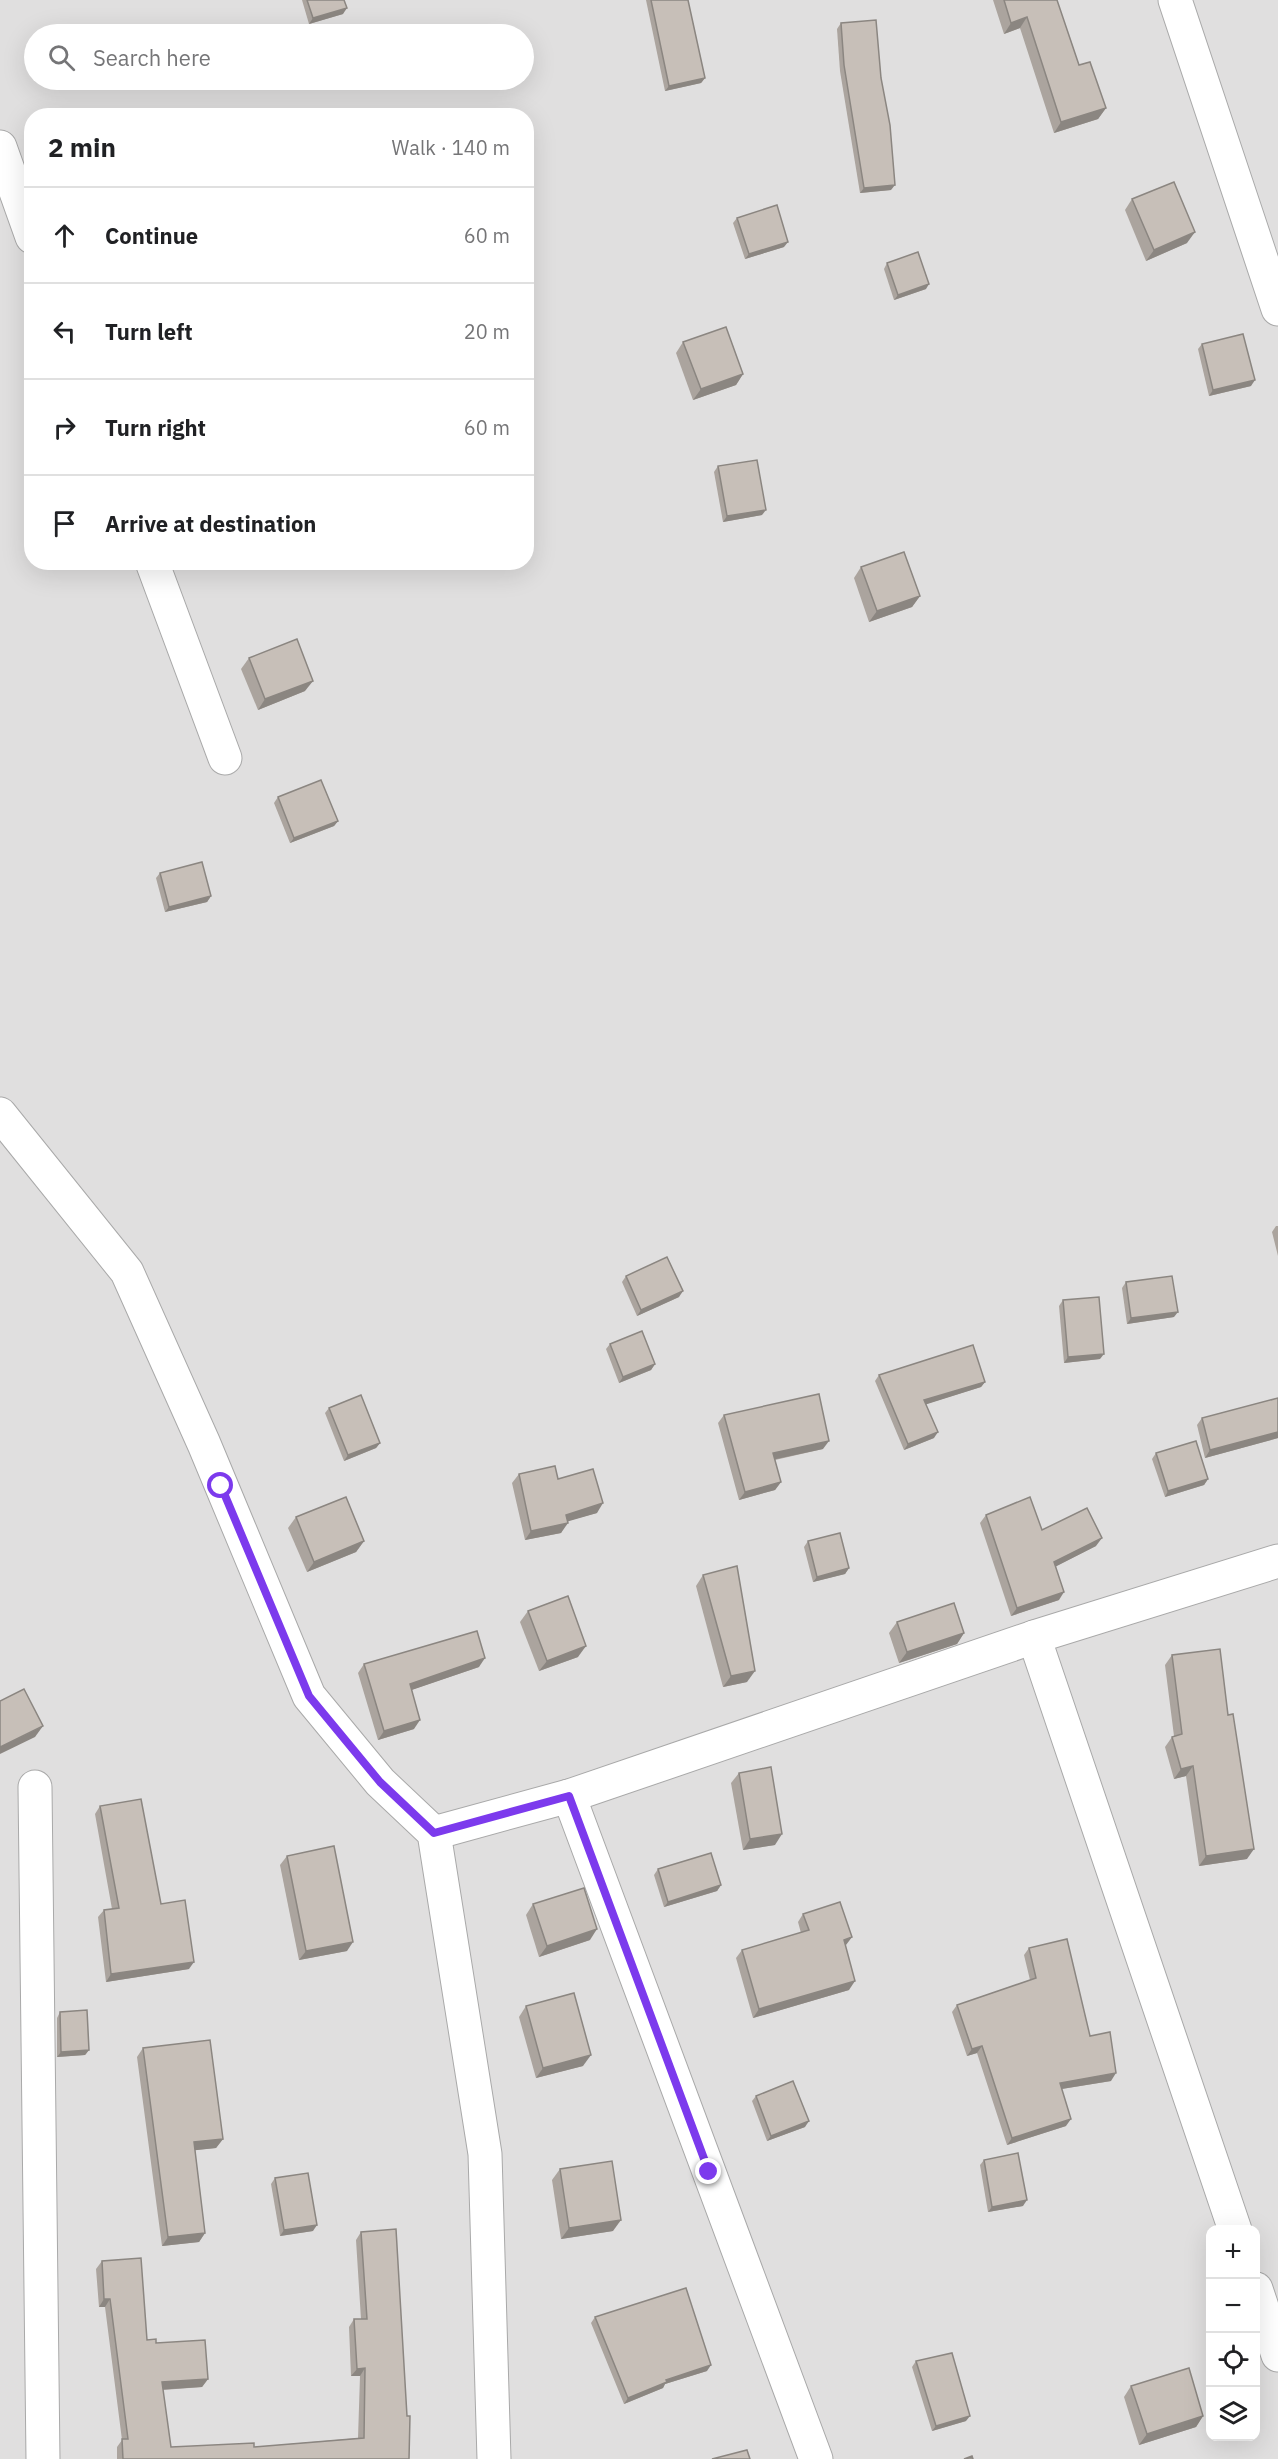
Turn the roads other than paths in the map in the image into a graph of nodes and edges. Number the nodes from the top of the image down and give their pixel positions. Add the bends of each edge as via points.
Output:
1 (1175, 0) edge
2 (0, 147) edge
3 (24, 214) edge
4 (1278, 309) edge
5 (155, 570) edge
6 (225, 758) dead end
7 (0, 1114) edge
8 (1278, 1562) edge
9 (1034, 1637) junction
10 (35, 1787) dead end
11 (569, 1796) junction
12 (434, 1833) junction
13 (1234, 2225) edge
14 (1260, 2301) edge
15 (1278, 2355) edge
16 (42, 2459) edge
17 (494, 2459) edge
18 (816, 2459) edge

1 - 4 street
2 - 3 street
5 - 6 street
7 - 12 street via 127,1272 309,1696 380,1782
8 - 9 street
9 - 11 street
9 - 13 street
10 - 16 street
11 - 12 street
11 - 18 street
12 - 17 street via 485,2154
14 - 15 street

